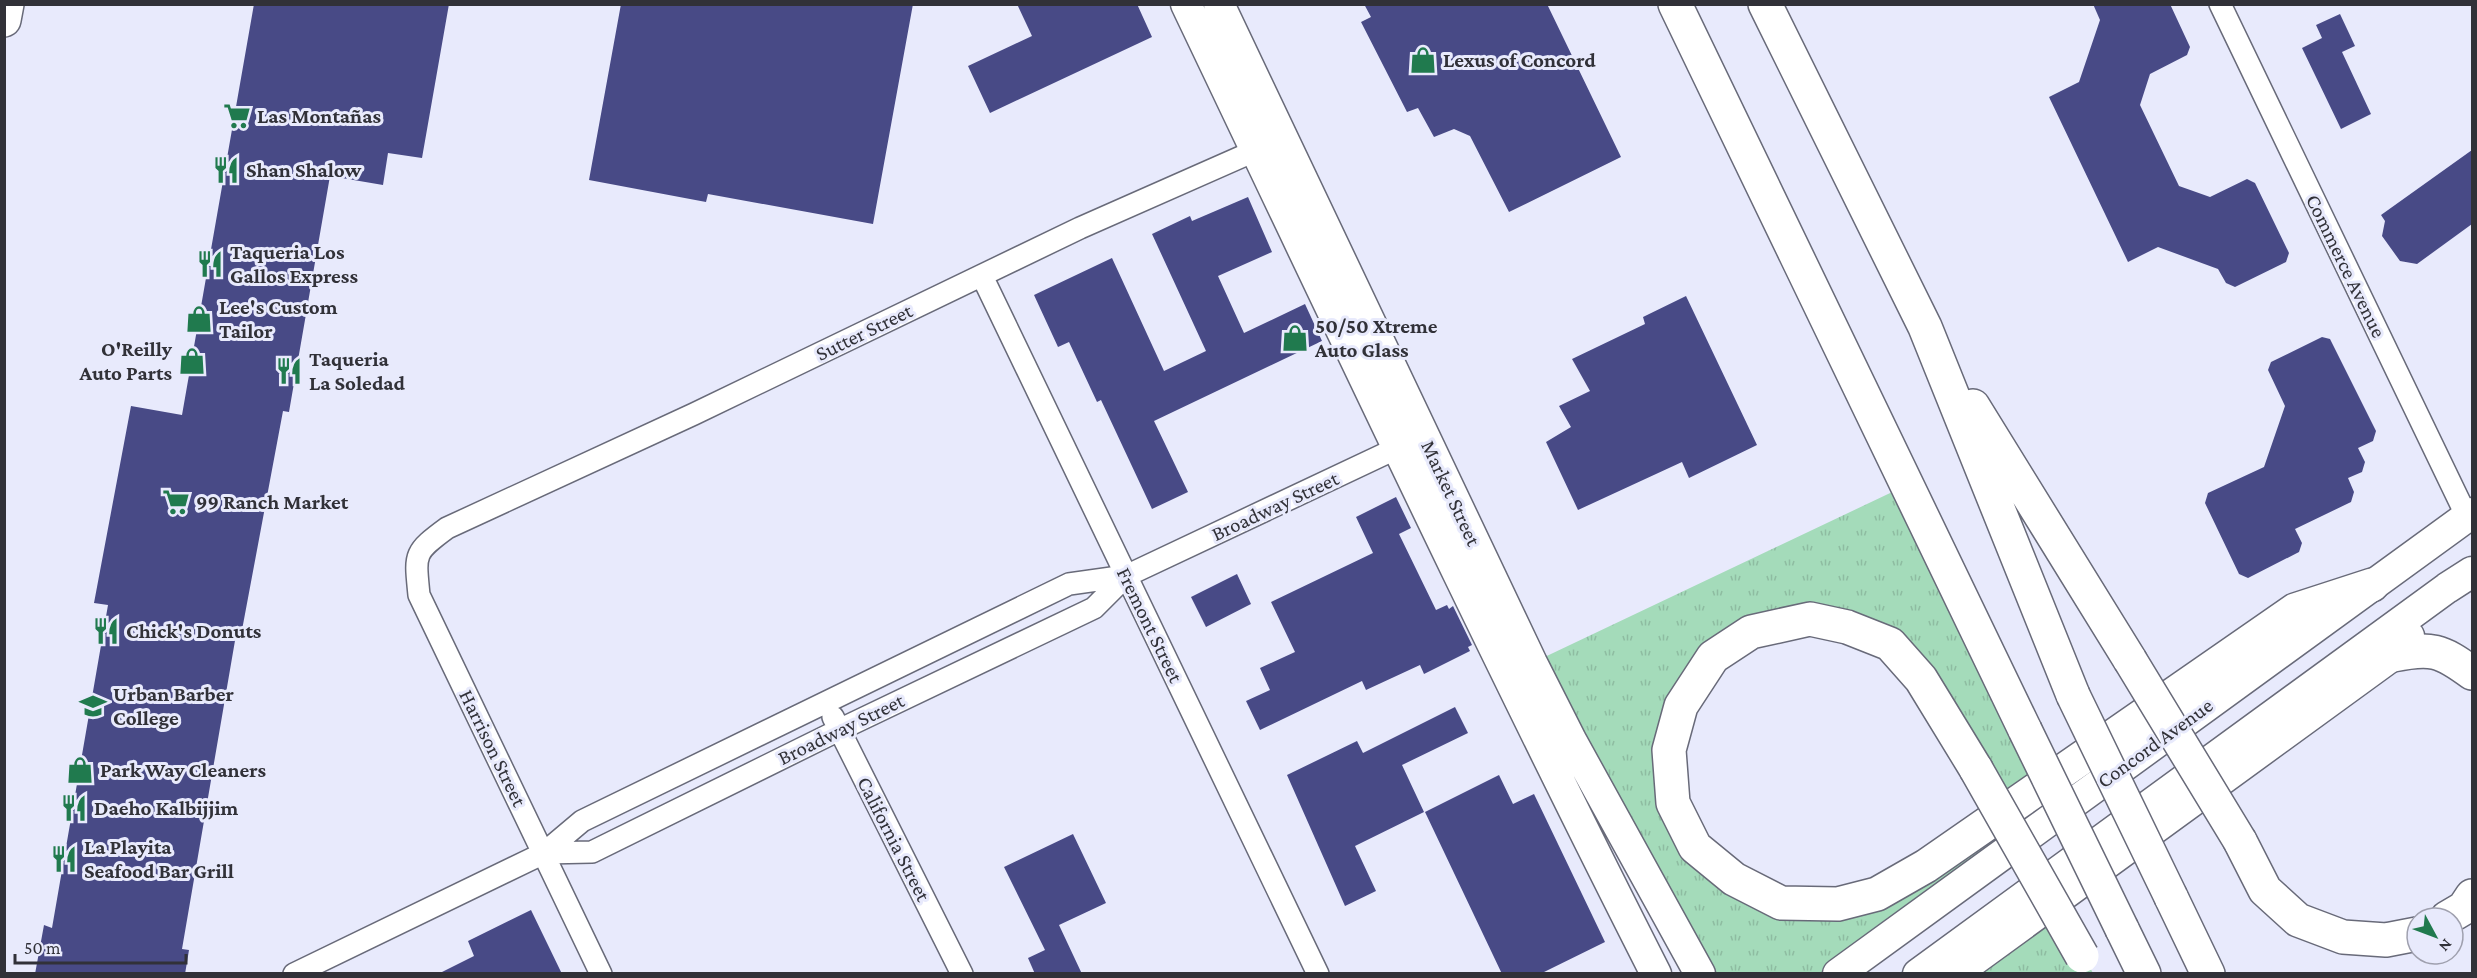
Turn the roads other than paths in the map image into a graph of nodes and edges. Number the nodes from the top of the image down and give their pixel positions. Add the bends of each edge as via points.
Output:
1 (7, 4) edge
2 (1186, 4) edge
3 (1219, 4) edge
4 (1676, 4) edge
5 (1765, 4) edge
6 (2220, 4) edge
7 (4, 20) edge
8 (1283, 139) junction
9 (1256, 151) junction
10 (982, 276) junction
11 (1925, 327) junction
12 (1424, 435) junction
13 (1397, 448) junction
14 (2471, 520) edge
15 (447, 528) joint
16 (2472, 572) edge
17 (1126, 576) junction
18 (2372, 585) junction
19 (2447, 588) junction
20 (2393, 655) junction
21 (2472, 672) edge
22 (826, 703) junction
23 (839, 730) junction
24 (544, 853) junction
25 (2405, 936) edge
26 (2087, 965) edge
27 (294, 974) edge
28 (601, 974) edge
29 (962, 974) edge
30 (1318, 974) edge
31 (1656, 974) edge
32 (1700, 974) edge
33 (1838, 974) edge
34 (1918, 974) edge
35 (1951, 974) edge
36 (2144, 974) edge
37 (2208, 974) edge

1 - 7 main road
2 - 9 main road, Market Street
3 - 8 main road, Market Street
4 - 36 main road, bridge
5 - 11 main road
6 - 14 street, Commerce Avenue
8 - 9 street, Sutter Street
8 - 12 main road, Market Street
9 - 10 street, Sutter Street
9 - 13 main road, Market Street
10 - 15 street, Sutter Street
10 - 17 street, Fremont Street
11 - 25 main road, bridge via 2240,841 2265,890 2298,920 2343,937 2386,940
11 - 37 main road, bridge via 2073,694
12 - 13 street, Broadway Street
12 - 32 main road, Market Street via 1560,718
13 - 17 street, Broadway Street
13 - 31 main road, Market Street
14 - 18 main road, Concord Avenue
15 - 24 street, Harrison Street via 423,546 416,564 419,595
16 - 19 main road
17 - 22 street, Broadway Street via 1069,584
17 - 23 street, Broadway Street via 1094,608
17 - 30 street, Fremont Street
18 - 26 main road, bridge via 2295,610 1926,866 1877,894 1838,904 1781,903 1734,879 1695,847 1673,802 1669,750 1681,706 1713,657 1751,632 1810,619 1847,627 1890,644 1922,679 1976,769
18 - 33 main road, Concord Avenue
19 - 20 main road
19 - 34 main road
20 - 21 main road via 2420,649 2448,655
20 - 35 main road
22 - 23 street, California Street
22 - 24 street, Broadway Street via 576,824
23 - 24 street, Broadway Street via 592,852
23 - 29 street, California Street
24 - 27 street, Broadway Street
24 - 28 street, Harrison Street

